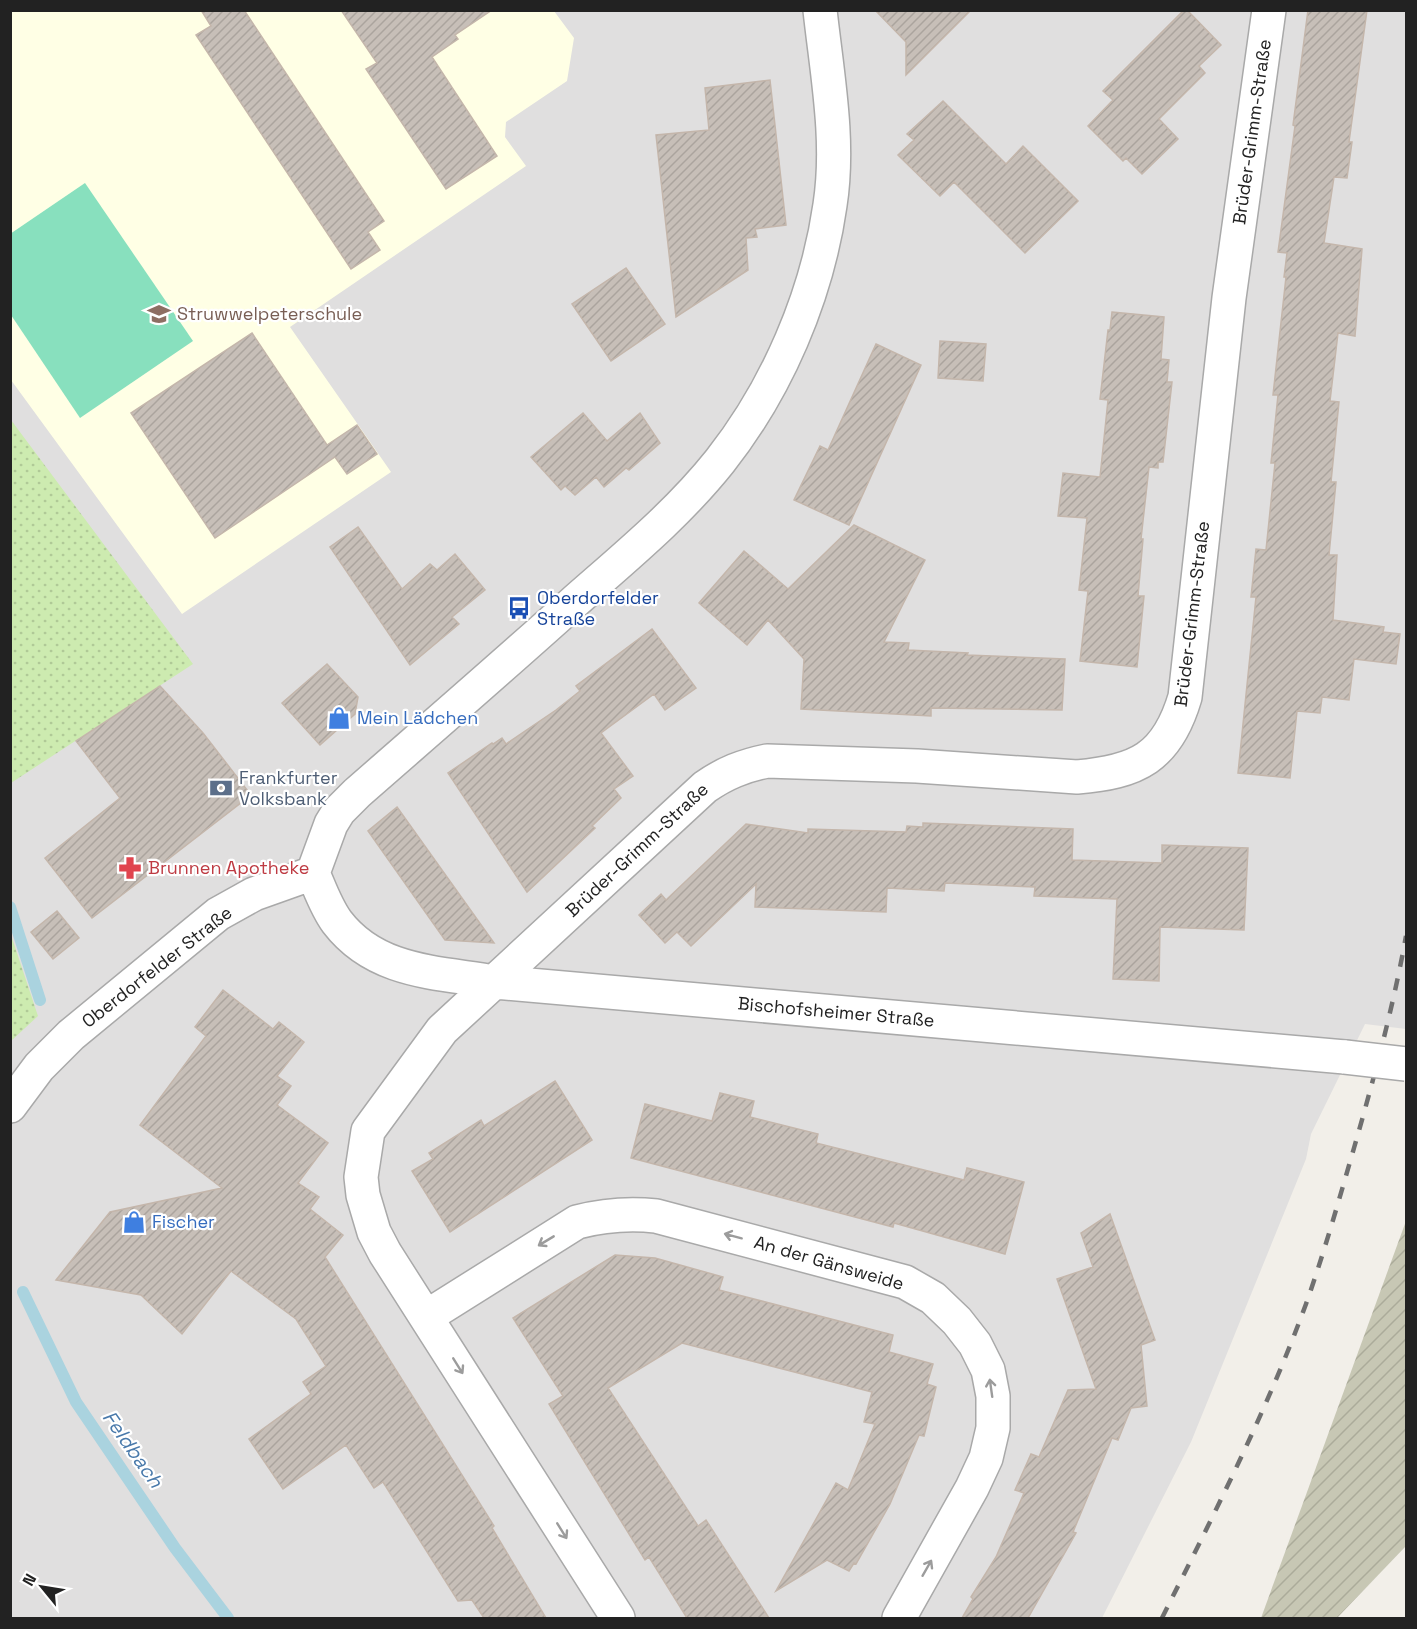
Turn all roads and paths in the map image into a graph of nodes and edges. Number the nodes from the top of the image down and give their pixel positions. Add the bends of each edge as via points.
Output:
1 (820, 10) edge
2 (1269, 10) edge
3 (313, 873) junction
4 (495, 982) junction
5 (1407, 1064) edge
6 (10, 1106) edge
7 (426, 1317) junction
8 (618, 1618) edge
9 (898, 1618) edge

1 - 3 street via 832,111 831,203 819,259 799,320 744,429 658,528 339,811
2 - 4 street, Brüder-Grimm-Straße via 1229,298 1185,698 1174,728 1160,747 1143,762 1123,770 1077,777 790,761 745,765 724,773 705,787
3 - 4 street, Bischofsheimer Straße via 336,921 367,951 387,962
3 - 6 street, Oberdorfelder Straße via 254,894 210,921 71,1035 39,1067
4 - 5 street, Bischofsheimer Straße, bridge
4 - 7 street via 441,1030 368,1131 363,1150 361,1177 374,1232
7 -> 8 street
9 -> 7 street, An der Gänsweide via 972,1488 986,1458 993,1428 988,1370 975,1344 933,1298 905,1282 656,1216 621,1214 577,1222

